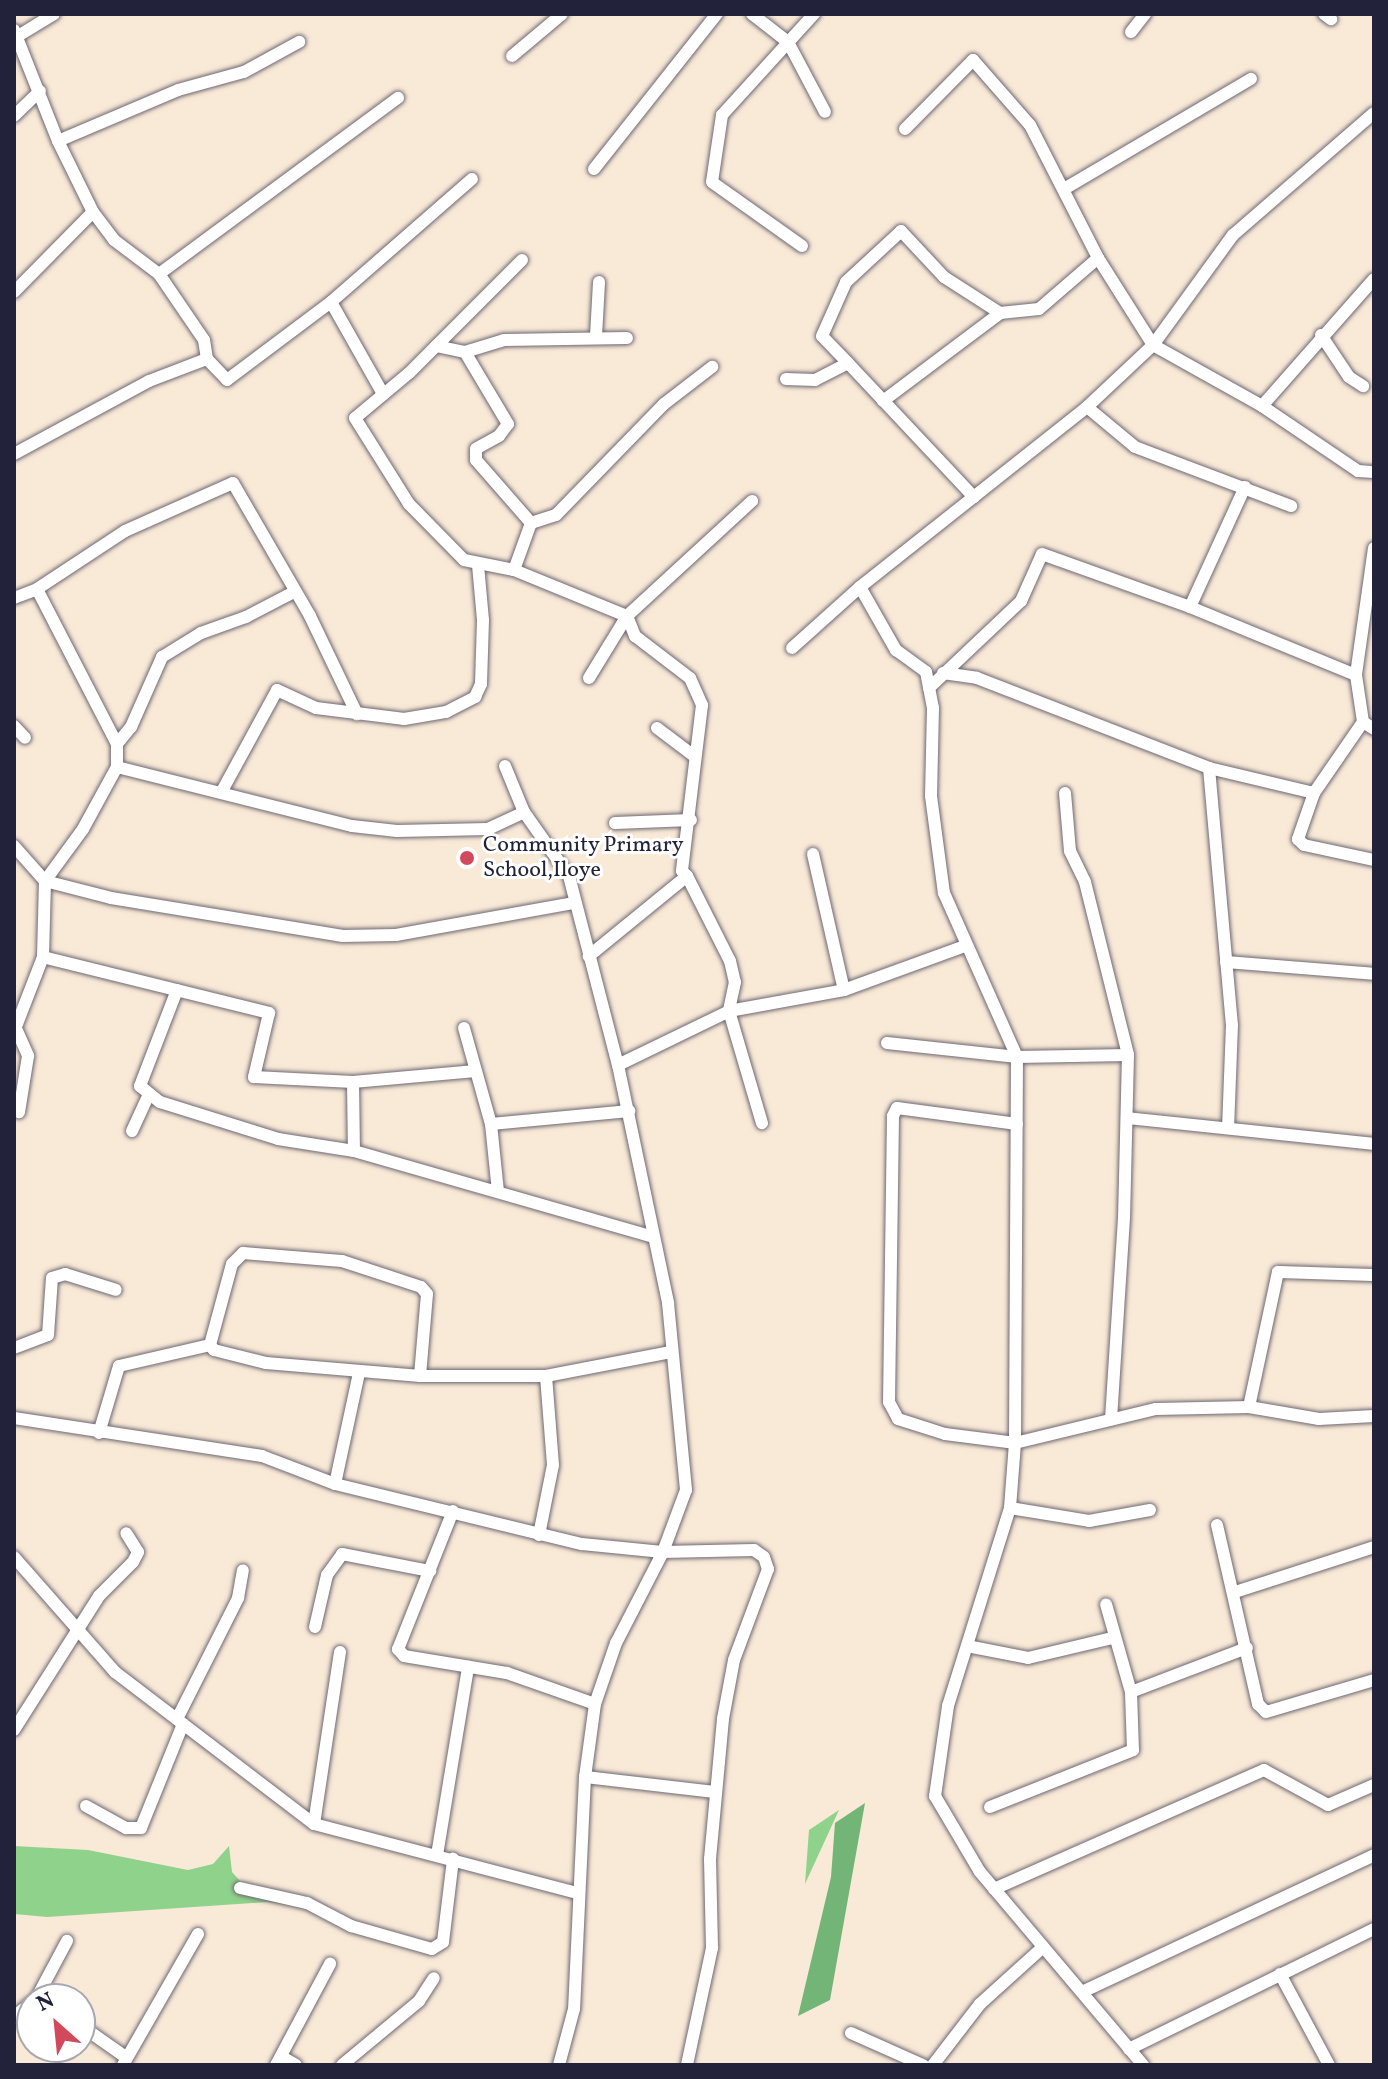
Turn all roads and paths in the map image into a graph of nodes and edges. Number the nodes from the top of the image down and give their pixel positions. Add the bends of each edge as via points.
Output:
1 (54, 14) edge
2 (562, 14) edge
3 (717, 14) edge
4 (752, 14) edge
5 (814, 14) edge
6 (1145, 14) edge
7 (1131, 32) dead end
8 (16, 33) edge
9 (299, 42) dead end
10 (788, 42) junction
11 (512, 56) dead end
12 (1251, 79) dead end
13 (40, 91) junction
14 (398, 98) dead end
15 (825, 112) dead end
16 (1374, 113) edge
17 (14, 116) edge
18 (905, 129) dead end
19 (58, 141) junction
20 (594, 169) dead end
21 (472, 179) dead end
22 (1064, 189) junction
23 (93, 212) junction
24 (802, 246) dead end
25 (1098, 258) junction
26 (522, 260) dead end
27 (159, 274) junction
28 (1374, 279) edge
29 (599, 282) dead end
30 (16, 287) edge
31 (331, 302) junction
32 (1000, 313) junction
33 (1321, 335) junction
34 (596, 336) junction
35 (627, 338) dead end
36 (1153, 345) junction
37 (436, 346) junction
38 (465, 352) junction
39 (207, 359) junction
40 (848, 363) junction
41 (712, 367) dead end
42 (786, 379) dead end
43 (1363, 386) dead end
44 (383, 394) junction
45 (883, 401) junction
46 (1262, 406) junction
47 (1087, 407) junction
48 (14, 454) edge
49 (1374, 472) edge
50 (1245, 487) junction
51 (974, 497) junction
52 (752, 501) dead end
53 (1291, 506) dead end
54 (531, 523) junction
55 (1374, 548) edge
56 (478, 565) junction
57 (514, 570) junction
58 (860, 587) junction
59 (37, 589) junction
60 (294, 592) junction
61 (14, 598) edge
62 (1190, 607) junction
63 (627, 616) junction
64 (792, 648) dead end
65 (943, 673) junction
66 (1356, 675) junction
67 (589, 678) dead end
68 (929, 688) junction
69 (357, 714) junction
70 (14, 726) edge
71 (1369, 726) edge
72 (657, 728) dead end
73 (25, 738) dead end
74 (117, 744) junction
75 (694, 756) junction
76 (505, 766) dead end
77 (117, 767) junction
78 (1209, 768) junction
79 (222, 791) junction
80 (1065, 793) dead end
81 (1314, 793) junction
82 (524, 812) junction
83 (691, 820) junction
84 (615, 823) dead end
85 (14, 846) edge
86 (813, 854) dead end
87 (1374, 860) edge
88 (687, 876) junction
89 (45, 881) junction
90 (574, 903) junction
91 (965, 946) junction
92 (589, 956) junction
93 (43, 957) junction
94 (1226, 962) junction
95 (1374, 974) edge
96 (177, 990) junction
97 (844, 990) junction
98 (729, 1011) junction
99 (16, 1024) edge
100 (464, 1028) dead end
101 (887, 1043) dead end
102 (1128, 1055) junction
103 (1017, 1057) junction
104 (618, 1065) junction
105 (476, 1071) junction
106 (353, 1082) junction
107 (149, 1094) junction
108 (629, 1111) junction
109 (19, 1112) dead end
110 (1127, 1118) junction
111 (762, 1123) dead end
112 (491, 1124) junction
113 (1017, 1124) junction
114 (1228, 1128) junction
115 (132, 1131) dead end
116 (1374, 1144) edge
117 (354, 1151) junction
118 (498, 1192) junction
119 (650, 1236) junction
120 (1374, 1275) edge
121 (116, 1290) dead end
122 (210, 1345) junction
123 (14, 1348) edge
124 (671, 1352) junction
125 (359, 1373) junction
126 (420, 1376) junction
127 (546, 1376) junction
128 (1249, 1407) junction
129 (1374, 1416) edge
130 (14, 1418) edge
131 (1111, 1420) junction
132 (99, 1433) junction
133 (1015, 1443) junction
134 (335, 1484) junction
135 (1010, 1508) junction
136 (1150, 1510) dead end
137 (453, 1511) junction
138 (1217, 1525) dead end
139 (126, 1533) dead end
140 (539, 1535) junction
141 (1374, 1547) edge
142 (663, 1552) junction
143 (14, 1557) edge
144 (243, 1570) dead end
145 (430, 1571) junction
146 (1235, 1592) junction
147 (1106, 1604) dead end
148 (315, 1627) dead end
149 (76, 1632) junction
150 (1112, 1638) junction
151 (967, 1646) junction
152 (1247, 1648) junction
153 (340, 1652) dead end
154 (468, 1667) junction
155 (1374, 1680) edge
156 (1131, 1692) junction
157 (595, 1704) junction
158 (180, 1722) junction
159 (14, 1730) edge
160 (585, 1777) junction
161 (1374, 1785) edge
162 (715, 1792) junction
163 (86, 1806) dead end
164 (990, 1807) dead end
165 (314, 1824) junction
166 (437, 1855) junction
167 (1374, 1855) edge
168 (453, 1859) junction
169 (240, 1888) dead end
170 (994, 1889) junction
171 (577, 1893) junction
172 (1374, 1929) edge
173 (198, 1934) dead end
174 (67, 1941) dead end
175 (1043, 1947) junction
176 (330, 1964) dead end
177 (1280, 1974) junction
178 (434, 1978) dead end
179 (46, 1983) edge
180 (1082, 1992) junction
181 (851, 2033) dead end
182 (96, 2038) edge
183 (1129, 2049) junction
184 (125, 2061) edge
185 (279, 2061) edge
186 (296, 2065) edge
187 (342, 2065) edge
188 (559, 2065) edge
189 (687, 2065) edge
190 (923, 2065) edge
191 (933, 2065) edge
192 (1143, 2065) edge
193 (1329, 2065) edge

1 - 8 street
2 - 11 street
3 - 20 street
4 - 10 street
5 - 10 street
6 - 7 street
8 - 13 street
9 - 19 street via 244,72 178,90
10 - 15 street
10 - 24 street via 722,115 712,182
12 - 22 street
13 - 17 street
13 - 19 street
14 - 27 street
16 - 36 street via 1233,235
18 - 22 street via 973,60 1022,114
19 - 23 street
21 - 31 street
22 - 25 street
23 - 27 street via 114,240
23 - 30 street
25 - 32 street via 1039,309
25 - 36 street
26 - 37 street
27 - 39 street via 204,340
28 - 33 street
29 - 34 street
31 - 39 street via 227,380
31 - 44 street
32 - 40 street via 944,277 901,231 846,282 822,336
32 - 45 street
33 - 43 street via 1349,377
33 - 46 street
34 - 35 street
34 - 38 street via 504,340
36 - 46 street
36 - 47 street
37 - 38 street
37 - 44 street
38 - 54 street via 508,424 476,449 476,460
39 - 48 street via 149,381
40 - 42 street via 815,380
40 - 45 street
41 - 54 street via 664,404 556,515
44 - 56 street via 355,418 361,432 409,504 464,560
45 - 51 street
46 - 49 street via 1358,471
47 - 50 street via 1135,447
47 - 51 street
50 - 53 street
50 - 62 street
51 - 58 street
52 - 63 street
54 - 57 street
55 - 66 street
56 - 57 street
56 - 69 street via 483,620 481,684 475,697 427,717
57 - 63 street
58 - 64 street
58 - 68 street via 896,650 926,672
59 - 60 street via 118,535 233,483
59 - 61 street
59 - 74 street
60 - 69 street
60 - 74 street via 236,622 201,633 162,657 131,727
62 - 65 street via 1042,554 1021,601
62 - 66 street
63 - 67 street
63 - 75 street via 635,636 690,678 702,705
65 - 68 street
65 - 78 street via 977,678
66 - 71 street
68 - 91 street via 931,796 940,872
69 - 79 street via 316,708 277,690
70 - 73 street
71 - 81 street
72 - 75 street
74 - 77 street
75 - 83 street
76 - 82 street
77 - 79 street
77 - 89 street via 83,829
78 - 81 street
78 - 94 street
79 - 82 street via 352,826 397,831 488,829
80 - 102 street via 1070,851 1085,882
81 - 87 street via 1298,839 1304,845
82 - 90 street via 569,876
83 - 84 street
83 - 88 street via 682,871
85 - 89 street
86 - 97 street
88 - 92 street
88 - 98 street via 730,961 735,982
89 - 90 street via 111,898 343,936 396,935
89 - 93 street
90 - 92 street
91 - 97 street
91 - 103 street
92 - 104 street
93 - 96 street
93 - 99 street
94 - 95 street
94 - 114 street via 1232,1025
96 - 106 street via 269,1013 254,1077
96 - 107 street via 140,1086
97 - 98 street
98 - 104 street
98 - 111 street
99 - 109 street via 28,1056
100 - 105 street
101 - 103 street
102 - 103 street
102 - 110 street
103 - 113 street
104 - 108 street
105 - 106 street
105 - 112 street
106 - 117 street
107 - 115 street
107 - 117 street via 224,1125
108 - 112 street
108 - 119 street
110 - 114 street
110 - 131 street
112 - 118 street
113 - 133 street
113 - 133 street via 897,1108 889,1261 889,1402 898,1419 945,1434
114 - 116 street
117 - 118 street
118 - 119 street
119 - 124 street via 668,1303
120 - 128 street via 1278,1272
121 - 123 street via 65,1274 52,1278 48,1335
122 - 125 street via 266,1363
122 - 126 street via 232,1264 243,1253 342,1261 421,1287 427,1294
122 - 132 street via 119,1366
124 - 127 street
124 - 142 street via 681,1405 686,1490
125 - 126 street
125 - 134 street
126 - 127 street
127 - 140 street via 553,1465
128 - 129 street via 1319,1419
128 - 131 street via 1156,1409
130 - 132 street
131 - 133 street
132 - 134 street via 262,1456
133 - 135 street
134 - 137 street
135 - 136 street via 1089,1521
135 - 151 street
137 - 140 street
137 - 145 street
138 - 146 street
139 - 149 street via 138,1552
140 - 142 street
141 - 146 street
142 - 157 street via 616,1643
142 - 162 street via 754,1550 768,1569 734,1660
143 - 149 street
144 - 158 street via 238,1598
145 - 148 street via 342,1554 327,1575
145 - 154 street via 398,1649 404,1656
146 - 152 street
147 - 150 street
149 - 158 street via 115,1672
149 - 159 street
150 - 151 street via 1028,1658
150 - 156 street
151 - 170 street via 948,1706 935,1796 958,1840
152 - 155 street via 1258,1704 1266,1712
152 - 156 street
153 - 165 street
154 - 157 street via 507,1673
154 - 166 street
156 - 164 street via 1133,1750
157 - 160 street
158 - 163 street via 141,1828 126,1828
158 - 165 street
160 - 162 street
160 - 171 street
161 - 170 street via 1328,1805 1264,1770
162 - 189 street via 712,1948
165 - 166 street
166 - 168 street
167 - 180 street
168 - 169 street via 445,1934 440,1946 432,1949 351,1926 307,1903
168 - 171 street
170 - 175 street
171 - 188 street via 574,2009
172 - 177 street
173 - 184 street
174 - 179 street
175 - 180 street
175 - 191 street via 980,2004
176 - 185 street
177 - 183 street
177 - 193 street
178 - 187 street via 419,2001
180 - 183 street
181 - 190 street
182 - 184 street
183 - 192 street
185 - 186 street

